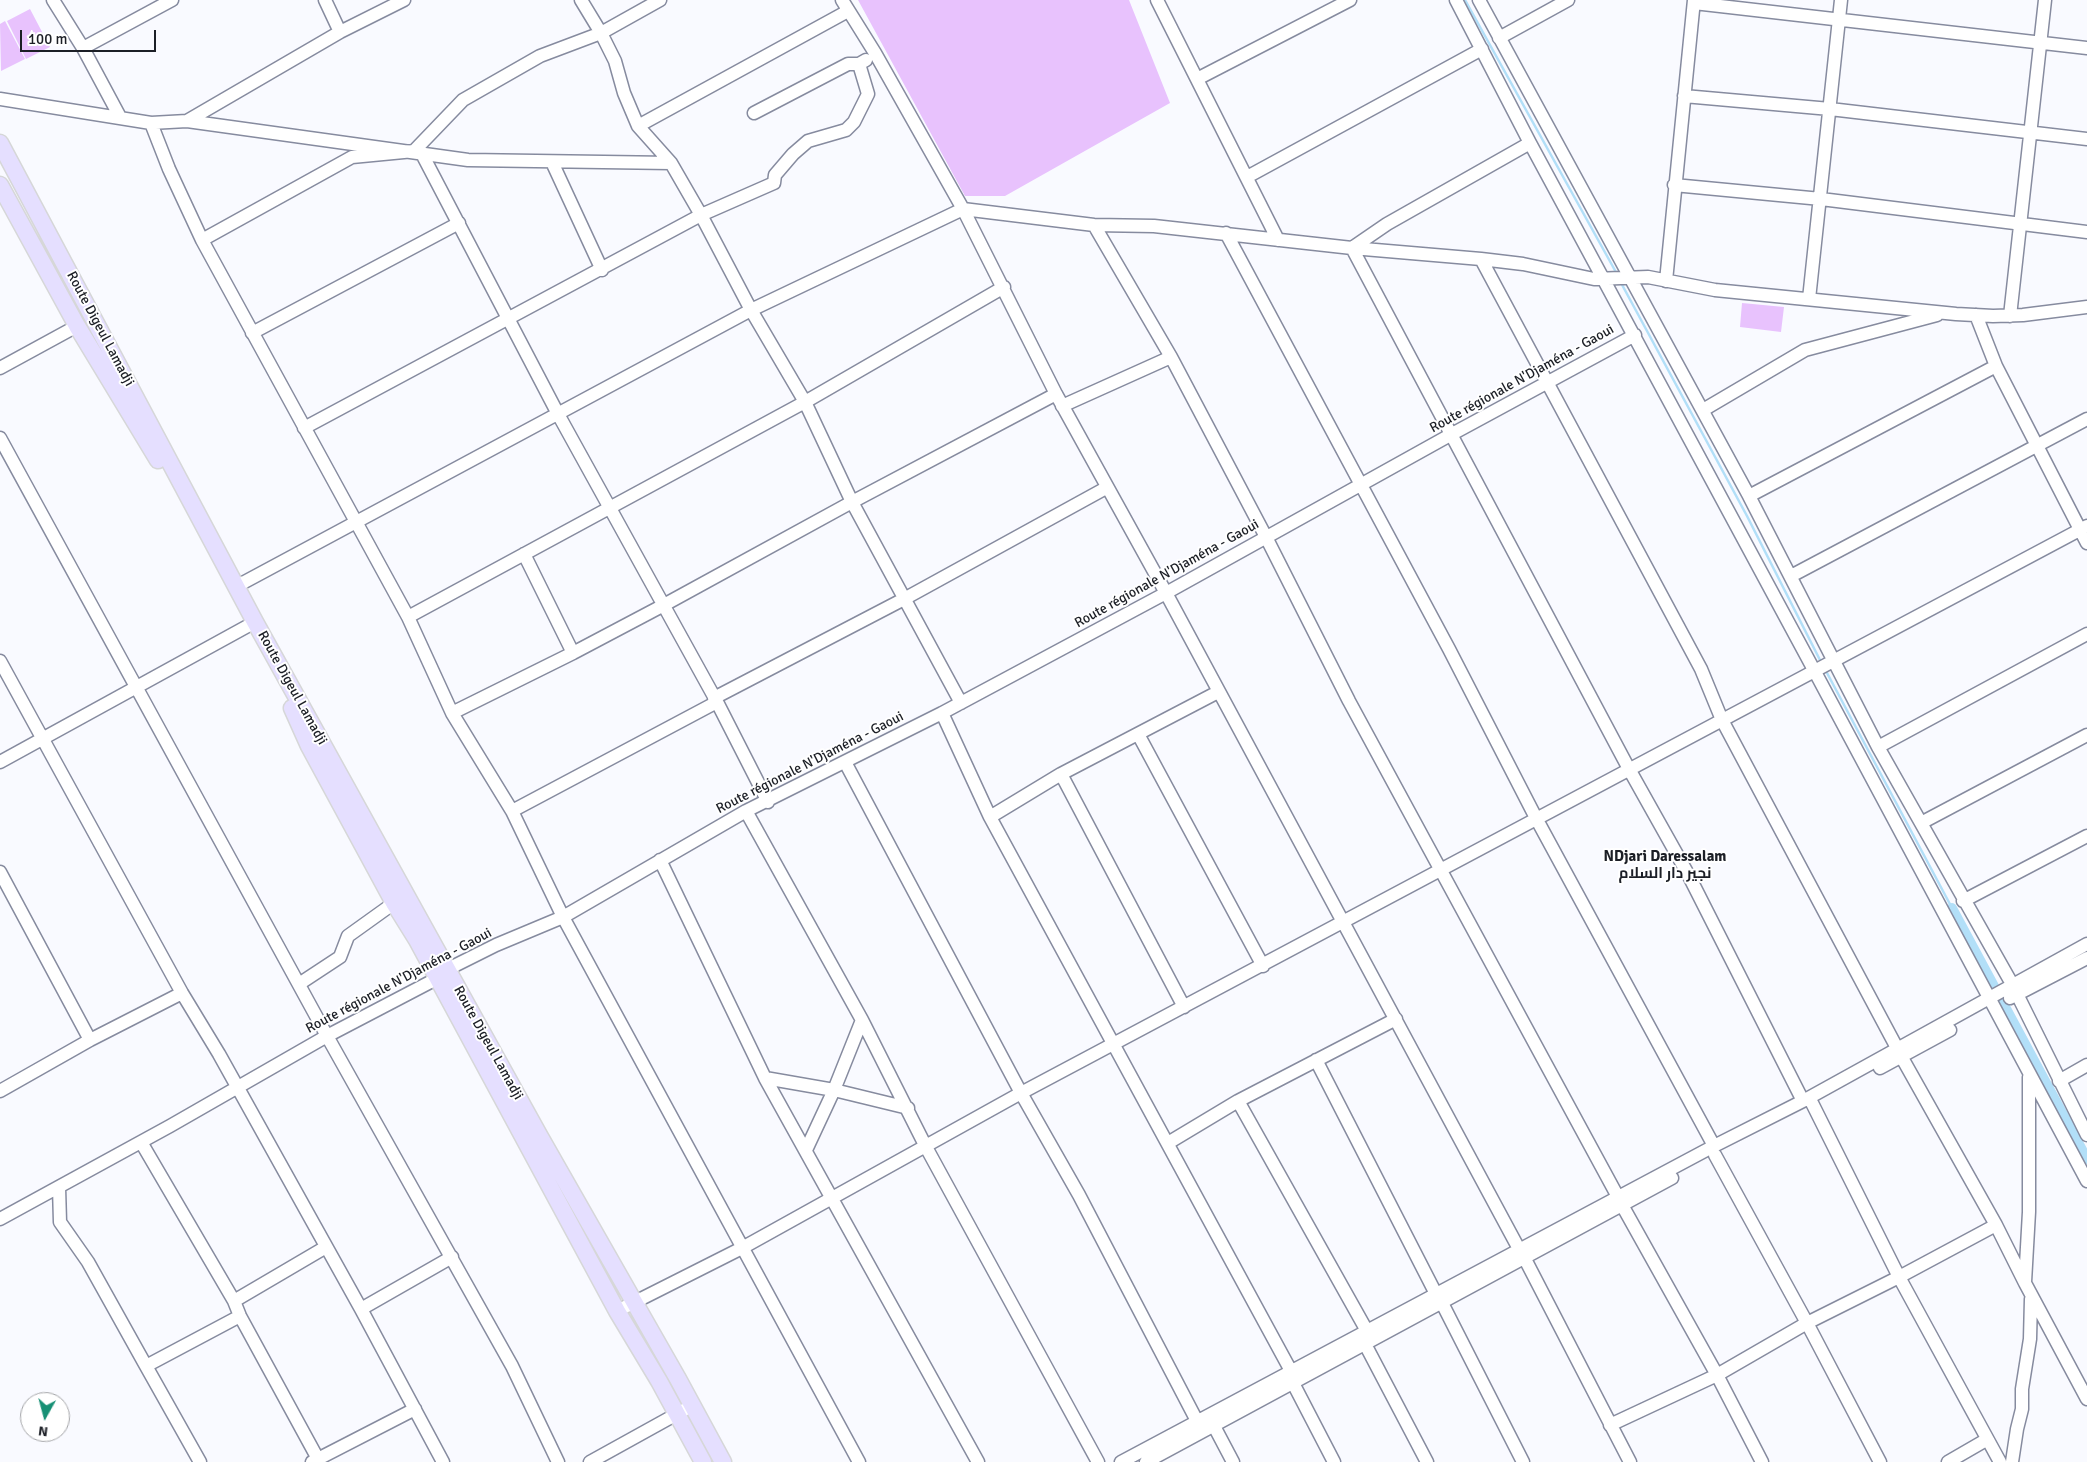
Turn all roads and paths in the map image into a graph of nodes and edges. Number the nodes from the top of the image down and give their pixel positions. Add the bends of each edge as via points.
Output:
1 (53, 0) edge
2 (172, 0) edge
3 (325, 0) edge
4 (404, 0) edge
5 (581, 0) edge
6 (660, 0) edge
7 (1157, 0) edge
8 (1350, 0) edge
9 (1456, 0) edge
10 (1479, 0) edge
11 (1568, 0) edge
12 (1841, 0) edge
13 (2045, 0) edge
14 (1694, 2) edge
15 (845, 5) edge
16 (1838, 21) junction
17 (340, 32) junction
18 (601, 33) junction
19 (1498, 38) junction
20 (2041, 43) junction
21 (83, 48) junction
22 (2087, 48) edge
23 (1482, 49) junction
24 (875, 54) junction
25 (859, 64) junction
26 (1197, 79) junction
27 (1684, 96) junction
28 (0, 99) edge
29 (1830, 109) junction
30 (754, 113) dead end
31 (120, 117) junction
32 (187, 121) junction
33 (151, 123) junction
34 (638, 126) junction
35 (2031, 133) junction
36 (2087, 139) edge
37 (0, 143) edge
38 (1530, 143) junction
39 (417, 152) junction
40 (552, 162) junction
41 (671, 163) junction
42 (1247, 177) junction
43 (0, 185) edge
44 (1674, 185) junction
45 (1821, 199) junction
46 (963, 210) junction
47 (701, 215) junction
48 (460, 223) junction
49 (2020, 224) junction
50 (1094, 225) junction
51 (2087, 232) edge
52 (1226, 233) junction
53 (202, 240) junction
54 (1278, 240) junction
55 (1352, 248) junction
56 (1481, 259) junction
57 (602, 270) junction
58 (1627, 277) junction
59 (1607, 279) junction
60 (1666, 281) junction
61 (1004, 287) junction
62 (1809, 299) junction
63 (2087, 307) edge
64 (751, 310) junction
65 (1946, 313) junction
66 (1976, 316) junction
67 (2010, 316) junction
68 (508, 320) junction
69 (76, 326) junction
70 (252, 333) junction
71 (1634, 335) junction
72 (1171, 356) junction
73 (1996, 366) junction
74 (0, 368) edge
75 (1546, 382) junction
76 (1056, 394) junction
77 (805, 402) junction
78 (1062, 406) junction
79 (1703, 410) junction
80 (558, 414) junction
81 (2087, 419) edge
82 (304, 428) junction
83 (1452, 434) junction
84 (0, 438) edge
85 (2037, 446) junction
86 (1361, 484) junction
87 (1106, 488) junction
88 (1749, 496) junction
89 (852, 502) junction
90 (610, 508) junction
91 (356, 521) junction
92 (2083, 528) edge
93 (1266, 537) junction
94 (2087, 543) edge
95 (524, 554) junction
96 (1791, 576) junction
97 (237, 586) junction
98 (1166, 593) junction
99 (904, 599) junction
100 (662, 606) junction
101 (408, 617) junction
102 (255, 622) junction
103 (2087, 634) edge
104 (573, 653) junction
105 (0, 661) edge
106 (1832, 661) junction
107 (1814, 670) junction
108 (136, 688) junction
109 (1218, 692) junction
110 (715, 700) junction
111 (962, 703) junction
112 (452, 713) junction
113 (942, 713) junction
114 (1722, 720) junction
115 (1138, 734) junction
116 (2087, 734) edge
117 (42, 738) junction
118 (1878, 746) junction
119 (0, 762) edge
120 (845, 762) junction
121 (1629, 769) junction
122 (1061, 774) junction
123 (768, 802) junction
124 (512, 811) junction
125 (746, 811) junction
126 (990, 816) junction
127 (1536, 818) junction
128 (1921, 823) junction
129 (2087, 836) edge
130 (660, 860) junction
131 (1440, 870) junction
132 (0, 872) edge
133 (1963, 901) junction
134 (394, 903) junction
135 (563, 917) junction
136 (1343, 922) junction
137 (2087, 944) edge
138 (2087, 958) edge
139 (1263, 966) junction
140 (443, 974) junction
141 (299, 984) junction
142 (182, 992) junction
143 (2003, 997) junction
144 (1184, 1007) junction
145 (1396, 1019) junction
146 (862, 1020) junction
147 (327, 1036) junction
148 (90, 1040) junction
149 (1113, 1044) junction
150 (1899, 1052) junction
151 (1316, 1060) junction
152 (2087, 1065) edge
153 (2030, 1075) junction
154 (765, 1078) junction
155 (2059, 1081) junction
156 (237, 1088) junction
157 (834, 1090) junction
158 (0, 1091) edge
159 (1021, 1093) junction
160 (1238, 1101) junction
161 (1808, 1102) junction
162 (908, 1108) junction
163 (2087, 1135) edge
164 (141, 1142) junction
165 (1168, 1143) junction
166 (926, 1147) junction
167 (806, 1150) junction
168 (1714, 1151) junction
169 (2087, 1181) edge
170 (59, 1187) junction
171 (832, 1199) junction
172 (1620, 1201) junction
173 (0, 1219) edge
174 (1996, 1225) junction
175 (326, 1247) junction
176 (742, 1248) junction
177 (1522, 1254) junction
178 (452, 1257) junction
179 (1899, 1277) junction
180 (2024, 1283) junction
181 (2031, 1295) junction
182 (1439, 1298) junction
183 (234, 1301) junction
184 (633, 1302) junction
185 (361, 1309) junction
186 (617, 1311) junction
187 (240, 1316) junction
188 (1807, 1323) junction
189 (1367, 1331) junction
190 (1365, 1344) junction
191 (146, 1366) junction
192 (1717, 1374) junction
193 (1292, 1377) junction
194 (2087, 1399) edge
195 (692, 1406) junction
196 (415, 1408) junction
197 (677, 1414) junction
198 (1197, 1421) junction
199 (1610, 1425) junction
200 (1214, 1426) junction
201 (1986, 1440) junction
202 (315, 1460) edge
203 (1627, 1461) edge
204 (200, 1462) edge
205 (443, 1462) edge
206 (558, 1462) edge
207 (590, 1462) edge
208 (704, 1462) edge
209 (723, 1462) edge
210 (859, 1462) edge
211 (978, 1462) edge
212 (1098, 1462) edge
213 (1121, 1462) edge
214 (1146, 1462) edge
215 (1233, 1462) edge
216 (1334, 1462) edge
217 (1427, 1462) edge
218 (1523, 1462) edge
219 (1762, 1462) edge
220 (1880, 1462) edge
221 (1948, 1462) edge
222 (2000, 1462) edge
223 (2012, 1462) edge

1 - 21 street
2 - 21 street
3 - 17 street
4 - 17 street
5 - 18 street
6 - 18 street
7 - 26 street
8 - 26 street
9 - 23 street
10 - 19 street
11 - 19 street
12 - 16 street
13 - 20 street
14 - 16 street
14 - 27 street
15 - 24 street
15 - 34 street
16 - 20 street
16 - 29 street
17 - 32 street
18 - 34 street via 615,61
18 - 39 street via 540,56 463,100
19 - 58 street
20 - 22 street
20 - 35 street
21 - 31 street
23 - 38 street
23 - 42 street
24 - 25 street
24 - 46 street
25 - 30 street via 848,64
25 - 47 street via 868,94 854,122 846,130 808,142 775,175 774,183
26 - 42 street
27 - 29 street
27 - 44 street
28 - 31 street
29 - 35 street
29 - 45 street
31 - 33 street
32 - 33 street
32 - 39 street
33 - 53 street
34 - 41 street
35 - 36 street
35 - 49 street
37 - 97 main road, Route Digeul Lamadji
38 - 55 street via 1386,224
38 - 59 street
39 - 40 street via 468,160
39 - 48 street
39 - 53 street via 352,157
40 - 41 street
40 - 57 street
41 - 47 street
42 - 54 street
43 - 69 main road, Route Digeul Lamadji
44 - 45 street
44 - 60 street
45 - 49 street
45 - 62 street
46 - 50 street
46 - 61 street
46 - 64 street
47 - 57 street
47 - 64 street
48 - 68 street
48 - 70 street
49 - 51 street
49 - 67 street
50 - 52 street via 1154,226
50 - 72 street
52 - 54 street
52 - 86 street
53 - 70 street
54 - 55 street
55 - 56 street
55 - 83 street
56 - 59 street
56 - 75 street
57 - 68 street
58 - 59 street
58 - 60 street
58 - 79 street
59 - 71 street
60 - 62 street via 1698,288
61 - 76 street
61 - 77 street
62 - 65 street
63 - 67 street
64 - 77 street
64 - 80 street
65 - 66 street
65 - 79 street via 1805,350
66 - 67 street
66 - 73 street
68 - 80 street
68 - 82 street
69 - 74 street
69 - 102 main road, Route Digeul Lamadji
70 - 82 street
71 - 75 street, Route régionale N'Djaména - Gaoui
71 - 107 street
72 - 78 street
72 - 93 street
73 - 85 street
73 - 88 street
75 - 83 street, Route régionale N'Djaména - Gaoui
75 - 114 street via 1701,669
76 - 78 street
76 - 89 street
77 - 89 street
77 - 90 street
78 - 87 street
79 - 88 street
80 - 90 street
80 - 91 street
81 - 85 street
82 - 91 street
83 - 86 street, Route régionale N'Djaména - Gaoui
83 - 121 street
84 - 108 street
85 - 92 street
85 - 96 street
86 - 93 street, Route régionale N'Djaména - Gaoui
86 - 127 street
87 - 98 street
87 - 99 street
88 - 96 street
89 - 99 street
89 - 100 street
90 - 95 street
90 - 100 street
91 - 97 street
91 - 101 street
92 - 94 street
92 - 106 street
93 - 98 street, Route régionale N'Djaména - Gaoui
93 - 131 street
95 - 101 street
95 - 104 street
96 - 106 street
97 - 102 main road, Route Digeul Lamadji
98 - 109 street
98 - 111 street, Route régionale N'Djaména - Gaoui
99 - 110 street
99 - 111 street
100 - 104 street
100 - 110 street
101 - 112 street
102 - 108 street
102 - 134 main road, Route Digeul Lamadji via 309,746
102 - 140 main road, Route Digeul Lamadji
103 - 118 street
104 - 112 street
105 - 117 street
106 - 107 street
106 - 118 street
107 - 114 street
107 - 143 street
108 - 117 street
108 - 141 street
109 - 115 street
109 - 136 street
110 - 123 street
110 - 124 street
111 - 113 street, Route régionale N'Djaména - Gaoui
112 - 124 street
113 - 120 street, Route régionale N'Djaména - Gaoui
113 - 126 street
114 - 121 street
114 - 150 street
115 - 122 street
115 - 139 street
116 - 128 street
117 - 119 street
117 - 142 street
118 - 128 street
120 - 123 street, Route régionale N'Djaména - Gaoui
120 - 159 street
121 - 127 street
121 - 161 street
122 - 126 street
122 - 144 street
123 - 125 street, Route régionale N'Djaména - Gaoui
124 - 135 street
125 - 130 street, Route régionale N'Djaména - Gaoui
125 - 146 street
126 - 149 street
127 - 131 street
127 - 168 street
128 - 133 street
129 - 133 street
130 - 135 street, Route régionale N'Djaména - Gaoui
130 - 154 street
131 - 136 street
131 - 172 street
132 - 148 street
133 - 143 street
134 - 140 main road, Route Digeul Lamadji
134 - 141 street via 348,936 340,957
135 - 140 street, Route régionale N'Djaména - Gaoui via 496,945
135 - 176 street
136 - 139 street
136 - 145 street
137 - 143 street
138 - 143 street
139 - 144 street
140 - 147 street, Route régionale N'Djaména - Gaoui
140 - 184 main road, Route Digeul Lamadji
140 - 186 main road, Route Digeul Lamadji
141 - 147 street
142 - 148 street
142 - 156 street
143 - 150 street
143 - 153 street
143 - 155 street
144 - 149 street
145 - 151 street
145 - 177 street
146 - 157 street
146 - 162 street
147 - 156 street, Route régionale N'Djaména - Gaoui
147 - 178 street
148 - 158 street
149 - 159 street
149 - 165 street
150 - 161 street
150 - 174 street
151 - 160 street
151 - 182 street
152 - 155 street
153 - 169 street
153 - 180 street via 2029,1212
154 - 157 street
154 - 167 street
155 - 163 street
156 - 164 street, Route régionale N'Djaména - Gaoui
156 - 175 street
157 - 162 street
157 - 167 street
159 - 166 street
159 - 198 street via 1079,1195
160 - 165 street
160 - 189 street
161 - 168 street
161 - 179 street
162 - 166 street
164 - 170 street, Route régionale N'Djaména - Gaoui
164 - 183 street
165 - 193 street
166 - 171 street
166 - 212 street
167 - 171 street
168 - 172 street
168 - 188 street
170 - 173 street, Route régionale N'Djaména - Gaoui
170 - 191 street via 60,1222 88,1262
171 - 176 street
171 - 211 street
172 - 177 street
172 - 192 street
174 - 179 street
174 - 180 street
175 - 183 street
175 - 185 street
176 - 184 street
176 - 210 street
177 - 182 street
177 - 199 street
178 - 185 street
178 - 206 street via 512,1366
179 - 188 street
179 - 201 street
180 - 181 street
181 - 194 street
181 - 223 street via 2022,1409
182 - 189 street
182 - 190 street
182 - 218 street
183 - 187 street
184 - 186 street
184 - 195 main road, Route Digeul Lamadji
185 - 196 street
186 - 197 main road, Route Digeul Lamadji
187 - 191 street
187 - 202 street
188 - 192 street
188 - 220 street
189 - 193 street
190 - 193 street
190 - 217 street
191 - 204 street
192 - 199 street
192 - 219 street
193 - 198 street
193 - 200 street
193 - 216 street
195 - 197 street
195 - 209 main road, Route Digeul Lamadji
196 - 202 street
196 - 205 street
197 - 207 street
197 - 208 main road, Route Digeul Lamadji
198 - 213 street
199 - 203 street
200 - 214 street
200 - 215 street
201 - 221 street
201 - 222 street

